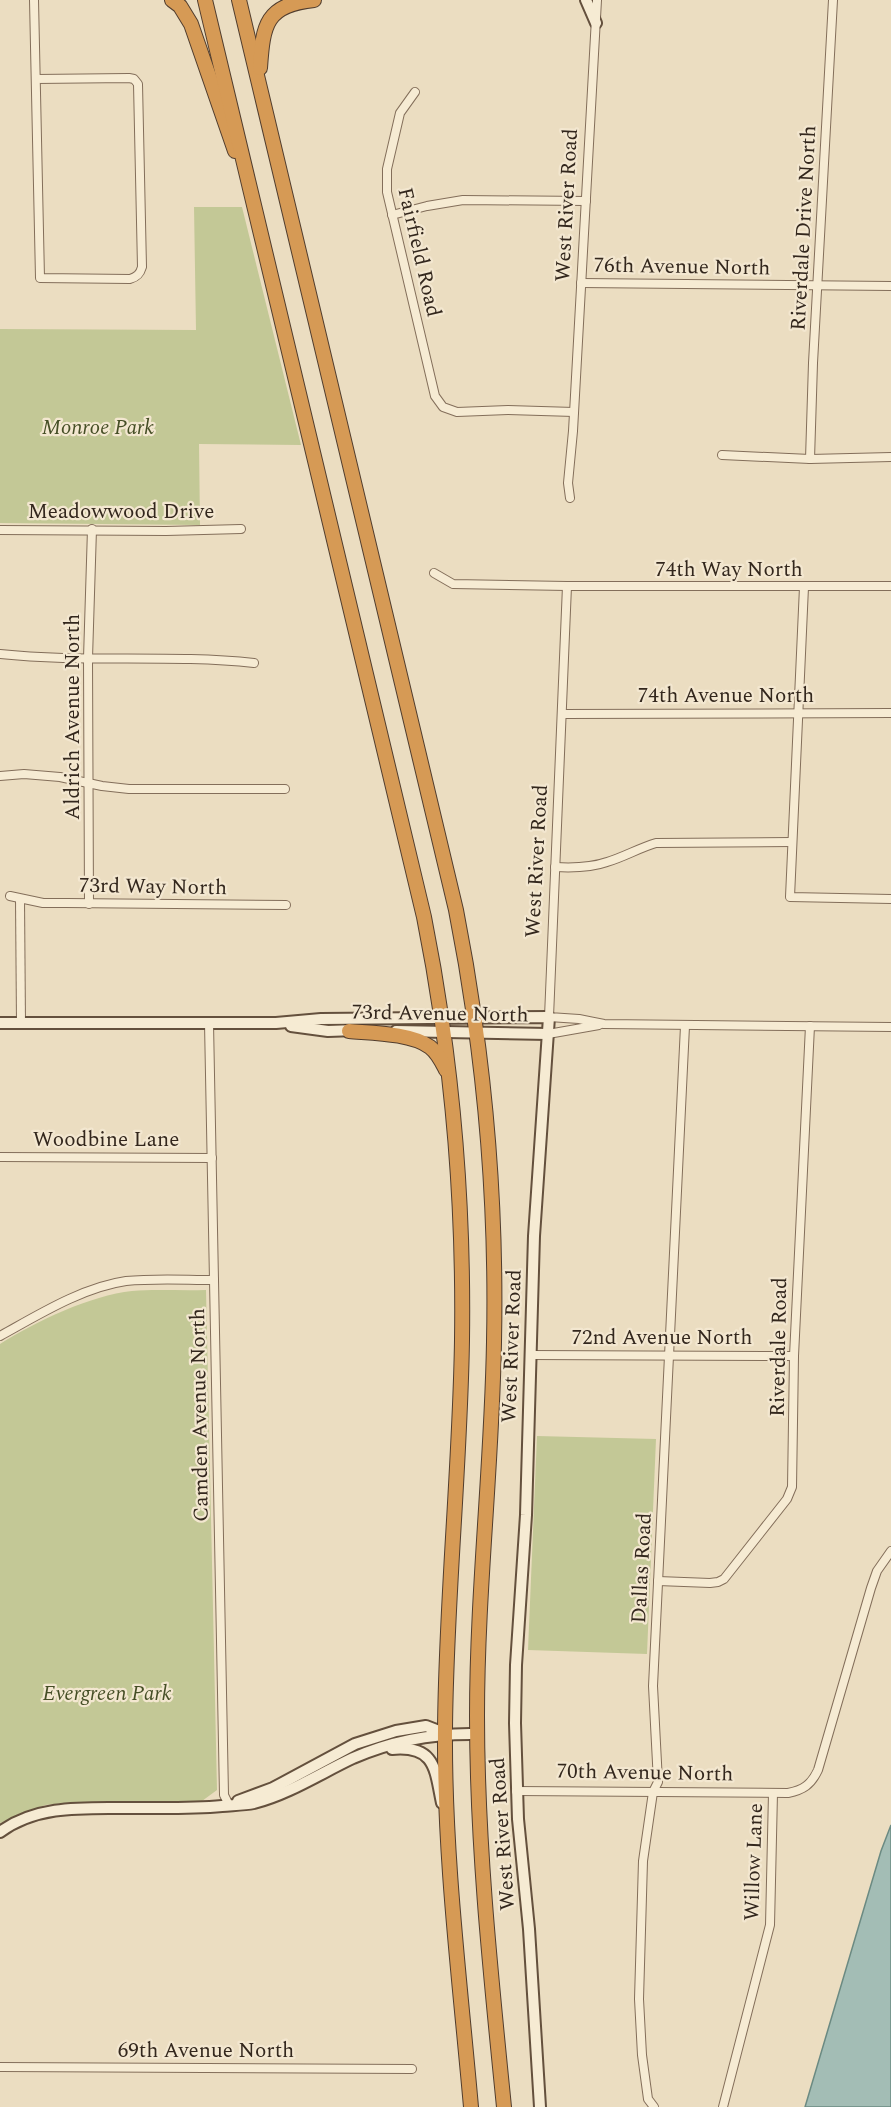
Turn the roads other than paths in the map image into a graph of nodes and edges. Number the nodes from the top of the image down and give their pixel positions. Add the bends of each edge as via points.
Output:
1 (34, 0) edge
2 (172, 0) edge
3 (205, 0) edge
4 (239, 0) edge
5 (314, 0) edge
6 (586, 0) edge
7 (597, 0) edge
8 (833, 0) edge
9 (596, 23) junction
10 (36, 79) junction
11 (259, 82) junction
12 (415, 92) dead end
13 (250, 186) junction
14 (586, 201) junction
15 (392, 215) junction
16 (581, 284) junction
17 (818, 286) junction
18 (891, 286) edge
19 (574, 412) junction
20 (722, 455) dead end
21 (891, 457) edge
22 (810, 459) junction
23 (570, 498) dead end
24 (241, 529) dead end
25 (0, 530) edge
26 (92, 530) junction
27 (434, 573) dead end
28 (567, 586) junction
29 (891, 586) edge
30 (804, 587) junction
31 (0, 654) edge
32 (88, 658) junction
33 (254, 663) dead end
34 (799, 713) junction
35 (891, 713) edge
36 (562, 714) junction
37 (0, 776) edge
38 (90, 784) junction
39 (285, 789) dead end
40 (792, 842) junction
41 (555, 867) junction
42 (10, 896) dead end
43 (891, 898) edge
44 (20, 899) junction
45 (89, 904) junction
46 (286, 905) dead end
47 (441, 1016) junction
48 (475, 1016) junction
49 (549, 1017) junction
50 (0, 1023) edge
51 (21, 1023) junction
52 (209, 1023) junction
53 (276, 1023) junction
54 (604, 1024) junction
55 (685, 1026) junction
56 (810, 1026) junction
57 (891, 1027) edge
58 (349, 1031) junction
59 (444, 1032) junction
60 (477, 1032) junction
61 (548, 1034) junction
62 (449, 1076) junction
63 (0, 1157) edge
64 (212, 1158) junction
65 (214, 1280) junction
66 (0, 1336) edge
67 (530, 1355) junction
68 (670, 1356) junction
69 (794, 1356) junction
70 (891, 1551) edge
71 (658, 1581) junction
72 (445, 1733) junction
73 (477, 1734) junction
74 (354, 1758) junction
75 (516, 1791) junction
76 (653, 1792) junction
77 (773, 1793) junction
78 (229, 1805) junction
79 (448, 1831) junction
80 (0, 1832) edge
81 (0, 2067) edge
82 (412, 2069) dead end
83 (471, 2107) edge
84 (504, 2107) edge
85 (540, 2107) edge
86 (654, 2107) edge
87 (723, 2107) edge

1 - 10 street
2 - 13 highway via 191,24 228,136
3 - 13 highway
4 - 11 highway
5 - 11 highway via 295,2 273,15 262,35
6 - 9 street
7 - 9 street, West River Road
8 - 17 street, Riverdale Drive North
9 - 14 street, West River Road
10 - 10 street via 40,278 136,277 142,267 138,84 129,78
11 - 48 highway via 453,899
12 - 15 street, Fairfield Road via 400,113 387,169
13 - 47 highway via 424,917
14 - 15 street via 463,200
14 - 16 street, West River Road
15 - 19 street, Fairfield Road via 435,396 443,407 457,412
16 - 17 street, 76th Avenue North
16 - 19 street, West River Road
17 - 18 street, 76th Avenue North
17 - 22 street, Riverdale Drive North
19 - 23 street, West River Road
20 - 22 street
21 - 22 street
24 - 26 street, Meadowwood Drive
25 - 26 street, Meadowwood Drive
26 - 32 street, Aldrich Avenue North
27 - 28 street, 74th Way North via 453,584
28 - 30 street, 74th Way North
28 - 36 street, West River Road
29 - 30 street, 74th Way North
30 - 34 street
31 - 32 street
32 - 33 street
32 - 38 street, Aldrich Avenue North
34 - 35 street, 74th Avenue North
34 - 36 street, 74th Avenue North
34 - 40 street
36 - 41 street, West River Road
37 - 38 street via 60,777
38 - 39 street via 129,789
38 - 45 street, Aldrich Avenue North
40 - 41 street via 656,843 610,862
40 - 43 street via 790,897
41 - 49 street, West River Road
42 - 44 street, 73rd Way North
44 - 45 street, 73rd Way North
44 - 51 street
45 - 46 street, 73rd Way North
47 - 48 street, 73rd Avenue North
47 - 53 street, 73rd Avenue North via 321,1018
47 - 59 highway
48 - 49 street, 73rd Avenue North
48 - 60 highway
49 - 54 street, 73rd Avenue North
49 - 61 street, West River Road
50 - 51 street, 73rd Avenue North
51 - 52 street, 73rd Avenue North
52 - 53 street, 73rd Avenue North
52 - 64 street, Camden Avenue North
53 - 58 street, 73rd Avenue North via 328,1032
54 - 55 street, 73rd Avenue North
54 - 61 street, 73rd Avenue North
55 - 56 street, 73rd Avenue North
55 - 68 street, Dallas Road
56 - 57 street, 73rd Avenue North
56 - 69 street, Riverdale Road
58 - 59 street, 73rd Avenue North
58 - 62 highway via 422,1042 436,1053
59 - 60 street, 73rd Avenue North
59 - 62 highway
60 - 61 street, 73rd Avenue North
60 - 73 highway via 494,1241 493,1384
61 - 67 street, West River Road
62 - 72 highway via 462,1246 462,1341
63 - 64 street, Woodbine Lane
64 - 65 street, Camden Avenue North
65 - 66 street via 126,1281 105,1285
65 - 78 street, Camden Avenue North via 224,1790
67 - 68 street, 72nd Avenue North
67 - 75 street, West River Road via 526,1526 515,1688
68 - 69 street, 72nd Avenue North
68 - 71 street, Dallas Road
69 - 71 street, Riverdale Road via 794,1476 787,1499 724,1579 710,1583
70 - 77 street, Willow Lane via 871,1588 814,1780 807,1787
71 - 76 street, Dallas Road via 653,1686 658,1782
72 - 73 street
72 - 74 street via 389,1744
72 - 78 street via 426,1726 355,1744 273,1788
72 - 79 highway
73 - 84 highway via 483,1877
74 - 78 street via 254,1803
74 - 79 street via 405,1748 429,1759 435,1766
75 - 76 street, 70th Avenue North
75 - 85 street, West River Road
76 - 77 street, 70th Avenue North
76 - 86 street, Dallas Road via 643,1861 639,1999 648,2099
77 - 87 street, Willow Lane via 770,1925
78 - 80 street via 73,1808 43,1812
79 - 83 highway
81 - 82 street, 69th Avenue North

